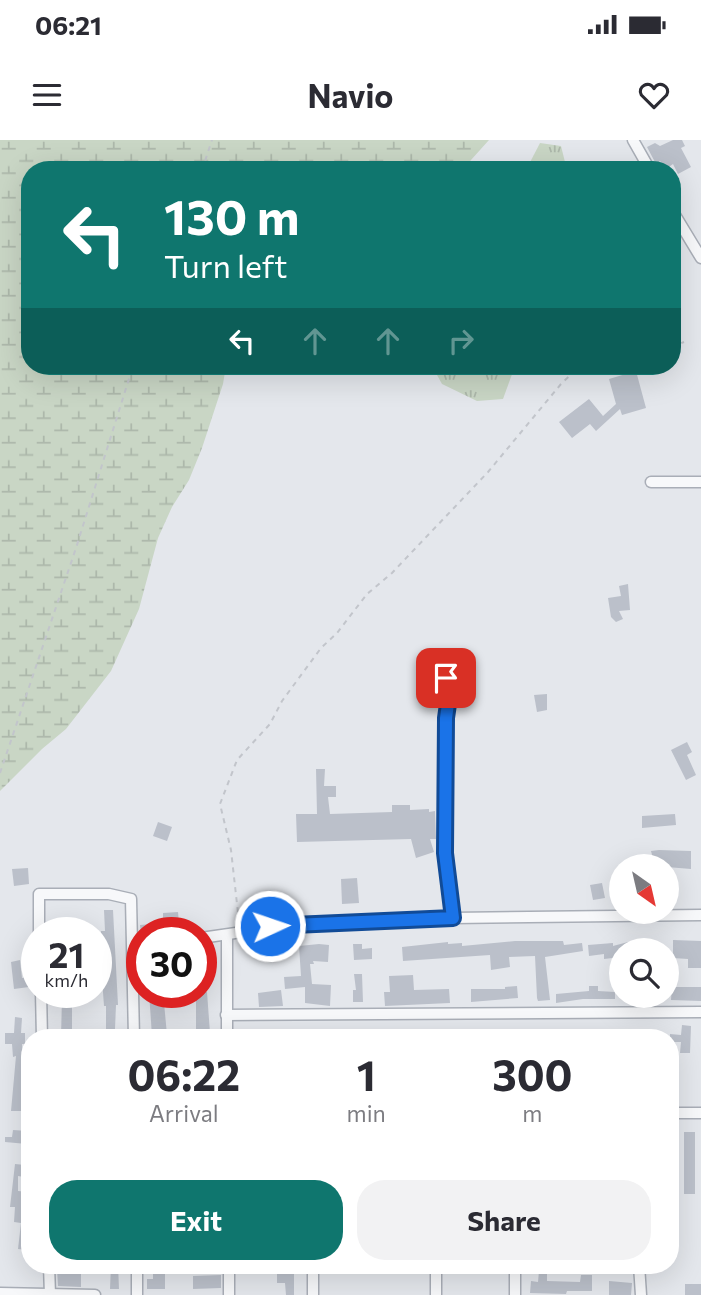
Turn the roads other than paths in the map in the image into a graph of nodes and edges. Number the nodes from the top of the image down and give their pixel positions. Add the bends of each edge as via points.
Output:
1 (633, 140) edge
2 (645, 161) edge
3 (681, 225) edge
4 (701, 258) edge
5 (652, 482) dead end
6 (701, 482) edge
7 (446, 678) dead end
8 (701, 915) edge
9 (39, 917) edge
10 (133, 917) edge
11 (453, 918) junction
12 (227, 935) junction
13 (217, 936) edge
14 (41, 1008) edge
15 (135, 1008) edge
16 (701, 1012) edge
17 (226, 1015) junction
18 (42, 1029) edge
19 (134, 1029) edge
20 (227, 1029) edge
21 (679, 1113) edge
22 (701, 1113) edge
23 (49, 1274) edge
24 (137, 1274) edge
25 (229, 1274) edge
26 (313, 1274) edge
27 (436, 1274) edge
28 (515, 1274) edge
29 (639, 1274) edge
30 (0, 1293) edge
31 (50, 1295) edge
32 (95, 1295) edge
33 (137, 1295) edge
34 (229, 1295) edge
35 (313, 1295) edge
36 (436, 1295) edge
37 (515, 1295) edge
38 (640, 1295) edge

1 - 2 street
3 - 4 street
5 - 6 street
7 - 11 street via 445,853
8 - 11 street
9 - 10 street via 39,894 129,897
11 - 12 street via 290,925
12 - 13 street
12 - 17 street
14 - 18 street
15 - 19 street
16 - 17 street
17 - 20 street
21 - 22 street
23 - 31 street
24 - 33 street
25 - 34 street
26 - 35 street
27 - 36 street
28 - 37 street
29 - 38 street
30 - 31 street
31 - 32 street

